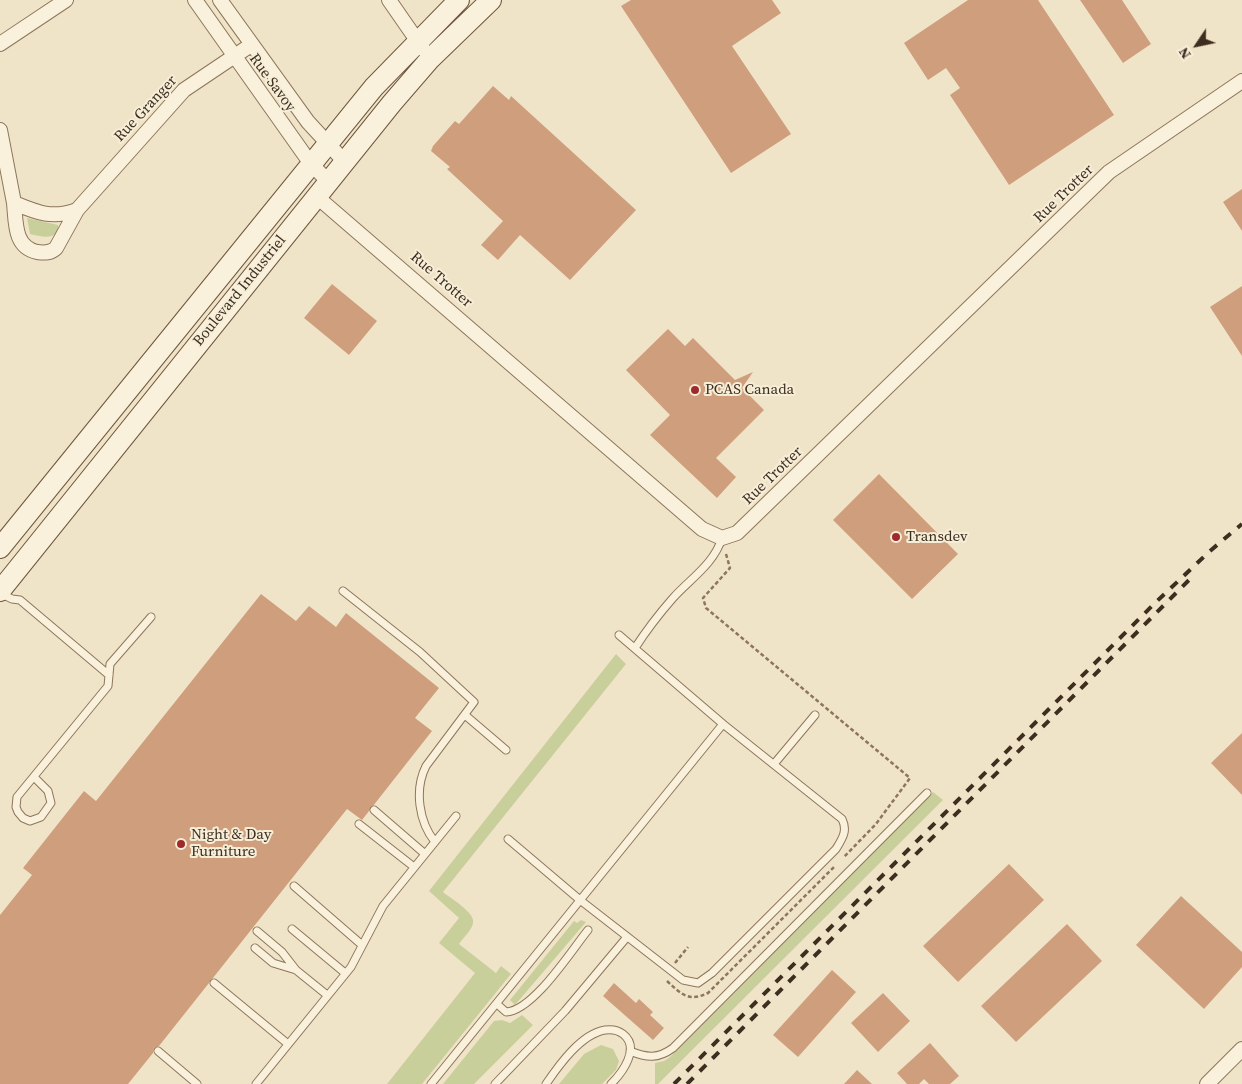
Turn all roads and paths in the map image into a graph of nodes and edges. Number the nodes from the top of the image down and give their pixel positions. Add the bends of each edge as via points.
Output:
1 (66, 0) edge
2 (195, 0) edge
3 (220, 0) edge
4 (389, 0) edge
5 (459, 0) edge
6 (491, 0) edge
7 (417, 41) junction
8 (0, 44) edge
9 (251, 45) junction
10 (233, 56) junction
11 (430, 59) junction
12 (1242, 81) edge
13 (0, 130) edge
14 (328, 145) junction
15 (344, 161) junction
16 (311, 164) junction
17 (322, 189) junction
18 (14, 203) junction
19 (77, 210) junction
20 (722, 538) junction
21 (0, 548) edge
22 (343, 591) dead end
23 (0, 592) edge
24 (151, 617) dead end
25 (619, 635) dead end
26 (634, 648) junction
27 (109, 675) junction
28 (465, 714) junction
29 (815, 715) dead end
30 (723, 724) junction
31 (506, 750) dead end
32 (774, 764) junction
33 (34, 777) junction
34 (926, 793) dead end
35 (374, 810) dead end
36 (456, 816) dead end
37 (359, 824) dead end
38 (508, 839) dead end
39 (435, 842) junction
40 (425, 854) junction
41 (414, 868) junction
42 (294, 886) dead end
43 (580, 900) junction
44 (292, 929) dead end
45 (588, 930) dead end
46 (257, 931) dead end
47 (627, 936) junction
48 (362, 945) junction
49 (688, 947) dead end
50 (255, 948) dead end
51 (296, 970) junction
52 (670, 970) junction
53 (345, 974) junction
54 (214, 983) dead end
55 (327, 995) junction
56 (497, 1004) junction
57 (288, 1044) junction
58 (1242, 1049) edge
59 (158, 1051) dead end
60 (630, 1051) junction
61 (197, 1084) edge
62 (256, 1084) edge
63 (432, 1084) edge
64 (495, 1084) edge
65 (546, 1084) edge
66 (611, 1084) edge
67 (1207, 1084) edge

1 - 8 street
2 - 10 street, Rue Savoy
3 - 9 street, Rue Savoy
4 - 7 street
5 - 7 street, Boulevard Industriel
6 - 11 street, Boulevard Industriel
7 - 11 street
7 - 14 street, Boulevard Industriel via 374,87
9 - 10 street, Rue Granger
9 - 14 street, Rue Savoy
10 - 16 street, Rue Savoy
10 - 19 street, Rue Granger via 184,90
11 - 15 street, Boulevard Industriel
12 - 20 street, Rue Trotter via 1109,172 737,533
13 - 18 street, Rue Granger
14 - 15 street, Rue Savoy
14 - 16 street, Boulevard Industriel
15 - 17 street, Boulevard Industriel
16 - 17 street, Rue Savoy
16 - 21 street, Boulevard Industriel
17 - 20 street, Rue Trotter via 702,529
17 - 23 street, Boulevard Industriel
18 - 19 street via 50,214 61,215
18 - 19 street, Rue Granger via 20,242 27,250 40,253 56,248
20 - 26 lane via 712,558 673,598
22 - 28 lane via 420,652 474,702
23 - 27 lane via 20,600
24 - 27 lane via 110,664
25 - 26 lane
26 - 30 lane
27 - 33 lane via 108,686
28 - 31 lane
28 - 39 lane via 420,778 425,827
29 - 32 lane
30 - 32 lane
30 - 43 lane
32 - 52 lane via 842,819 845,825 842,840 704,980 690,983
33 - 33 lane via 17,797 16,807 24,818 36,821 51,803 51,797
34 - 60 lane via 673,1048 656,1057
35 - 40 lane
36 - 39 lane
37 - 41 lane
38 - 43 lane
39 - 40 lane
40 - 41 lane
41 - 48 lane via 383,906
42 - 48 lane
43 - 47 lane
43 - 56 lane
44 - 53 lane
45 - 56 lane via 551,977 522,1006 506,1012
46 - 51 lane via 282,952
47 - 52 lane
47 - 64 lane via 564,1011
48 - 53 lane
49 - 52 path
50 - 51 lane via 273,963
51 - 55 lane
53 - 55 lane
54 - 57 lane
55 - 57 lane
56 - 63 lane
57 - 62 lane
58 - 67 street
59 - 61 lane
60 - 65 lane via 626,1036 618,1030 605,1030 578,1046
60 - 66 lane via 622,1072

